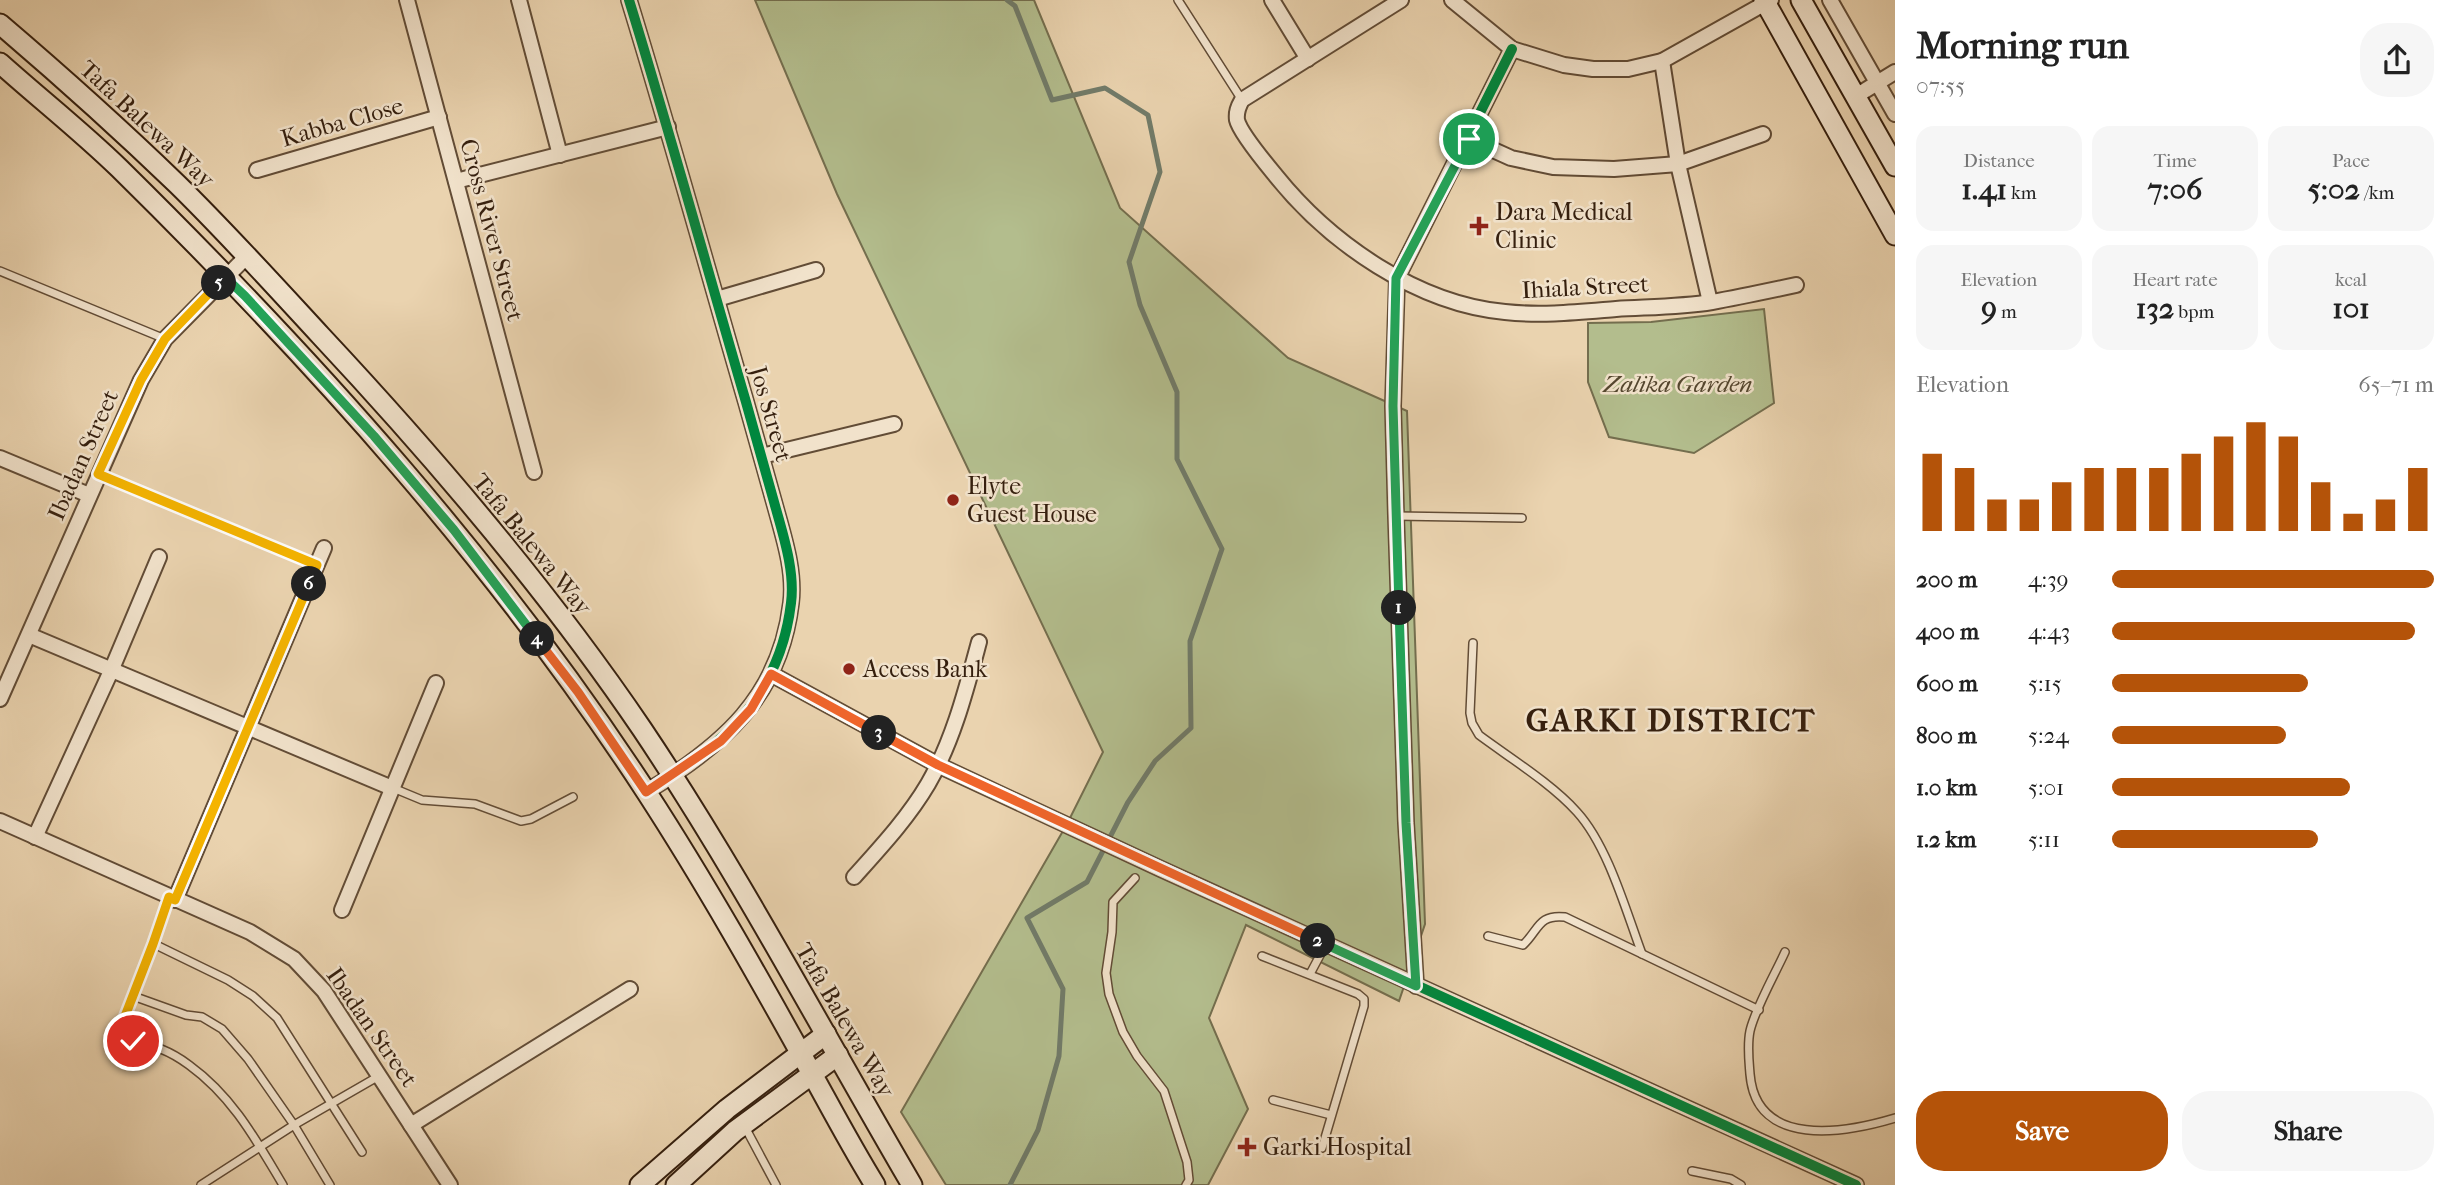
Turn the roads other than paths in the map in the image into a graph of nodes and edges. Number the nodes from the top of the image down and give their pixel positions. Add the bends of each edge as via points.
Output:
1 (407, 0) edge
2 (519, 0) edge
3 (629, 0) edge
4 (1178, 0) edge
5 (1272, 0) edge
6 (1401, 0) edge
7 (1452, 0) edge
8 (1801, 0) edge
9 (1830, 0) edge
10 (1767, 1) edge
11 (0, 24) edge
12 (1512, 49) junction
13 (1308, 59) junction
14 (1662, 61) junction
15 (0, 63) edge
16 (1895, 72) edge
17 (1877, 82) junction
18 (1856, 96) junction
19 (1242, 100) junction
20 (1895, 114) edge
21 (439, 117) junction
22 (668, 127) junction
23 (1763, 134) dead end
24 (1469, 139) junction
25 (560, 155) junction
26 (1678, 164) junction
27 (1895, 166) edge
28 (257, 170) dead end
29 (456, 181) junction
30 (1895, 234) edge
31 (247, 256) junction
32 (816, 270) dead end
33 (0, 271) edge
34 (225, 277) junction
35 (1396, 278) junction
36 (1796, 285) dead end
37 (717, 299) junction
38 (1710, 302) junction
39 (165, 339) junction
40 (894, 424) dead end
41 (762, 456) junction
42 (0, 458) edge
43 (534, 472) dead end
44 (98, 474) junction
45 (89, 495) junction
46 (1396, 516) junction
47 (1522, 518) dead end
48 (324, 548) dead end
49 (159, 557) dead end
50 (317, 565) junction
51 (29, 635) junction
52 (979, 642) dead end
53 (1473, 643) dead end
54 (111, 671) junction
55 (771, 674) junction
56 (436, 682) dead end
57 (0, 699) edge
58 (249, 729) junction
59 (938, 765) junction
60 (672, 776) junction
61 (392, 788) junction
62 (646, 792) junction
63 (573, 797) dead end
64 (0, 821) edge
65 (35, 837) junction
66 (854, 877) dead end
67 (1135, 878) dead end
68 (172, 898) junction
69 (342, 910) dead end
70 (1488, 936) dead end
71 (153, 944) junction
72 (1326, 944) junction
73 (1784, 952) dead end
74 (1642, 954) junction
75 (1262, 956) dead end
76 (1310, 974) junction
77 (1416, 986) junction
78 (629, 989) dead end
79 (133, 996) junction
80 (1759, 1010) junction
81 (827, 1034) junction
82 (800, 1052) junction
83 (838, 1055) junction
84 (812, 1074) junction
85 (379, 1076) junction
86 (1273, 1100) dead end
87 (332, 1102) junction
88 (1331, 1115) junction
89 (1895, 1118) edge
90 (294, 1125) junction
91 (411, 1125) junction
92 (744, 1125) junction
93 (260, 1146) junction
94 (1322, 1148) dead end
95 (362, 1152) dead end
96 (1692, 1171) dead end
97 (201, 1185) edge
98 (283, 1185) edge
99 (330, 1185) edge
100 (450, 1185) edge
101 (640, 1185) edge
102 (676, 1185) edge
103 (776, 1185) edge
104 (875, 1185) edge
105 (912, 1185) edge
106 (1186, 1185) edge
107 (1741, 1185) edge
108 (1856, 1185) edge

1 - 21 street, Cross River Street
2 - 25 street
3 - 22 street, Jos Street
4 - 19 lane
5 - 13 street
6 - 13 street
7 - 12 street
8 - 18 main road
9 - 17 street
10 - 14 street
10 - 30 main road
11 - 31 main road, Tafa Balewa Way via 65,79
12 - 14 street via 1593,69 1628,69
12 - 24 street
13 - 19 street
14 - 26 street
15 - 34 main road via 117,166
16 - 17 street
17 - 18 street
17 - 20 street
18 - 27 main road
19 - 35 street, Ihiala Street via 1237,122 1293,197 1325,228
21 - 28 street, Kabba Close
21 - 29 street, Cross River Street
22 - 25 street
22 - 37 street, Jos Street
23 - 26 street
24 - 26 street via 1511,158 1553,167
24 - 35 street
25 - 29 street
26 - 38 street
29 - 43 street, Cross River Street
31 - 34 street, Ibadan Street
31 - 60 main road, Tafa Balewa Way via 399,419 476,512 600,670
32 - 37 street
33 - 39 lane
34 - 39 street, Ibadan Street
34 - 62 main road via 374,436 454,530 578,692
35 - 38 street, Ihiala Street via 1428,292 1502,312 1545,314
35 - 46 street
36 - 38 street, Ihiala Street
37 - 41 street, Jos Street
39 - 44 street, Ibadan Street
40 - 41 street
41 - 55 street, Jos Street via 790,569 792,600
42 - 45 street
44 - 45 street, Ibadan Street
44 - 50 lane
45 - 51 street, Ibadan Street
46 - 47 lane
46 - 77 street
48 - 50 street
49 - 54 street
50 - 58 street
51 - 54 street
51 - 57 street, Ibadan Street
52 - 59 street
53 - 74 lane via 1472,723 1479,735 1567,802 1587,825 1602,849
54 - 58 street
54 - 65 street
55 - 59 street
55 - 60 street, Jos Street via 751,709 721,741
56 - 61 street
58 - 61 street
58 - 68 street
59 - 66 street via 912,807
59 - 72 street
60 - 62 street, Jos Street
60 - 81 main road, Tafa Balewa Way
61 - 63 lane via 422,800 475,804 521,821
61 - 69 street
62 - 82 main road
64 - 65 street, Ibadan Street
65 - 68 street, Ibadan Street
67 - 106 lane via 1113,902 1106,973 1109,994 1128,1040 1164,1091 1187,1162
68 - 71 lane
68 - 85 street, Ibadan Street via 250,932 293,959 324,991
70 - 74 lane via 1523,945 1541,922 1553,915 1565,916
71 - 79 lane
71 - 87 lane via 253,996 277,1018
72 - 76 lane
72 - 77 street
73 - 80 lane
74 - 80 lane
75 - 76 lane
76 - 88 lane via 1364,999
77 - 108 street
78 - 91 street
79 - 90 lane via 202,1017 222,1029
79 - 93 lane via 122,1024 125,1033 133,1041 163,1050 209,1080 229,1100
80 - 89 lane via 1750,1031 1748,1057 1755,1098 1763,1112 1787,1126 1818,1131
81 - 82 main road
81 - 83 main road, Tafa Balewa Way
82 - 84 main road
82 - 101 main road
83 - 84 main road
83 - 105 main road, Tafa Balewa Way
84 - 92 main road
84 - 104 main road
85 - 87 lane
85 - 91 street, Ibadan Street
86 - 88 lane
87 - 90 lane
87 - 95 lane
88 - 94 lane
90 - 93 lane
90 - 99 lane
91 - 100 street, Ibadan Street
92 - 102 main road
92 - 103 lane
93 - 97 lane
93 - 98 lane
96 - 107 lane

